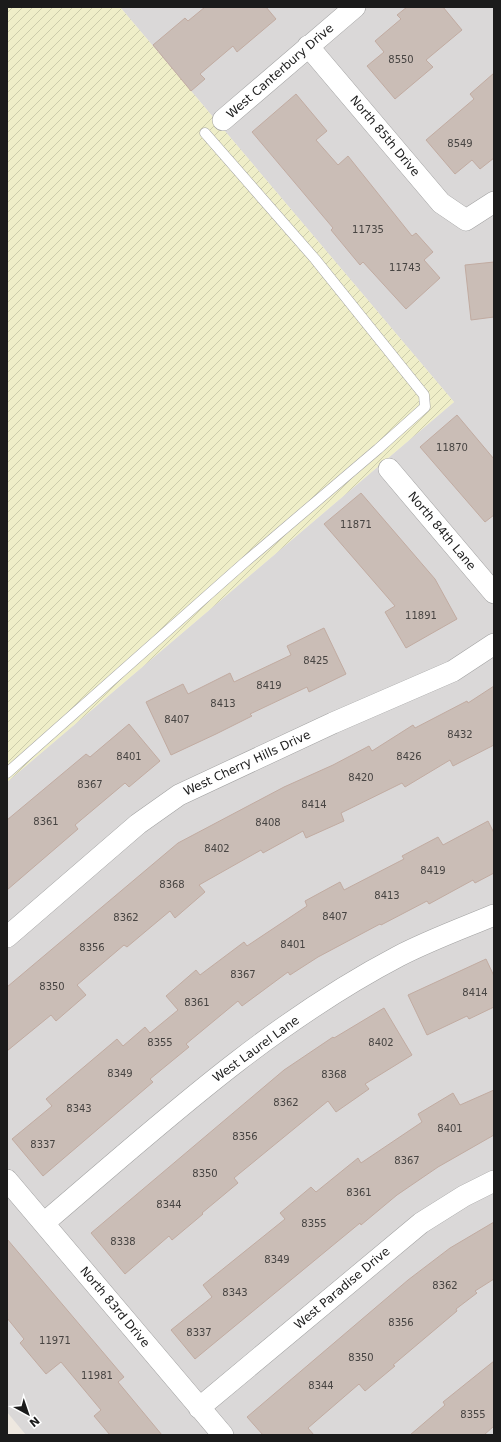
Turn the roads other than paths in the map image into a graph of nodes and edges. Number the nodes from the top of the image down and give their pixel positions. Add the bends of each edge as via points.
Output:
1 (355, 7) edge
2 (308, 46) junction
3 (223, 120) dead end
4 (205, 133) dead end
5 (494, 202) edge
6 (389, 469) dead end
7 (494, 593) edge
8 (494, 644) edge
9 (7, 773) edge
10 (494, 915) edge
11 (7, 937) edge
12 (7, 1180) edge
13 (494, 1182) edge
14 (44, 1223) junction
15 (199, 1408) junction
16 (223, 1435) edge

1 - 2 street, West Canterbury Drive
2 - 3 street, West Canterbury Drive
2 - 5 street, North 85th Drive via 441,203 466,220
4 - 9 lane via 315,259 424,395 425,407
6 - 7 street, North 84th Lane
8 - 11 street, West Cherry Hills Drive via 453,671 326,726 179,795 138,824
10 - 14 street, West Laurel Lane via 400,956 325,999 258,1045 189,1099
12 - 14 street, North 83rd Drive
13 - 15 street, West Paradise Drive via 464,1196 421,1223
14 - 15 street, North 83rd Drive
15 - 16 street, North 83rd Drive

